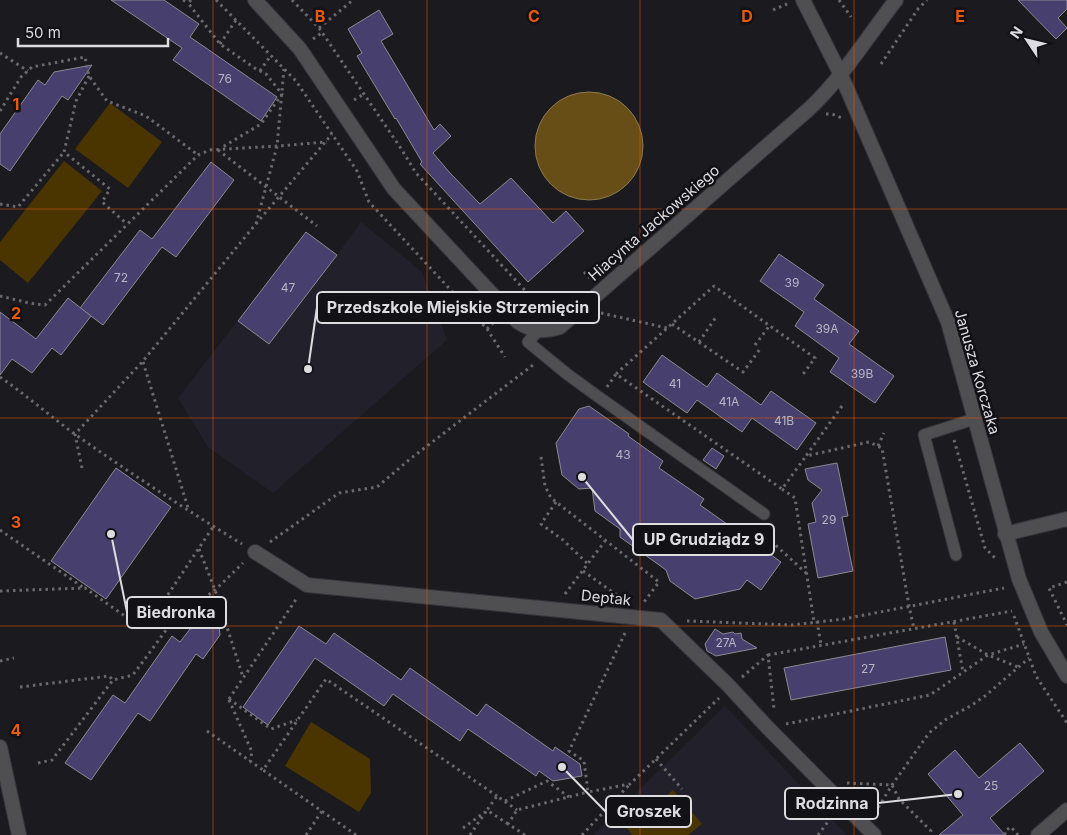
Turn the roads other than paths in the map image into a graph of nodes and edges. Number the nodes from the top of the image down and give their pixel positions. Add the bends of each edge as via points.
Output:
1 (254, 0) edge
2 (896, 0) edge
3 (797, 1) edge
4 (841, 75) junction
5 (538, 331) junction
6 (974, 419) junction
7 (764, 514) road end
8 (1067, 519) edge
9 (1006, 534) junction
10 (255, 552) road end
11 (956, 555) dead end
12 (1067, 676) edge
13 (0, 747) edge
14 (1067, 810) edge
15 (870, 831) edge
16 (19, 835) edge
17 (1038, 835) edge

1 - 5 street via 300,49 394,189 518,322
2 - 4 street, Hiacynta Jackowskiego
3 - 4 street, Janusza Korczaka
4 - 5 street, Hiacynta Jackowskiego via 809,108 560,327
4 - 6 street, Janusza Korczaka via 948,322
5 - 7 lane via 528,342 544,356
6 - 9 street, Janusza Korczaka
6 - 11 lane via 924,435
8 - 9 street
9 - 12 street, Janusza Korczaka via 1019,579 1041,632
10 - 15 street, Deptak via 307,584 661,620 771,726
13 - 16 street
14 - 17 street

